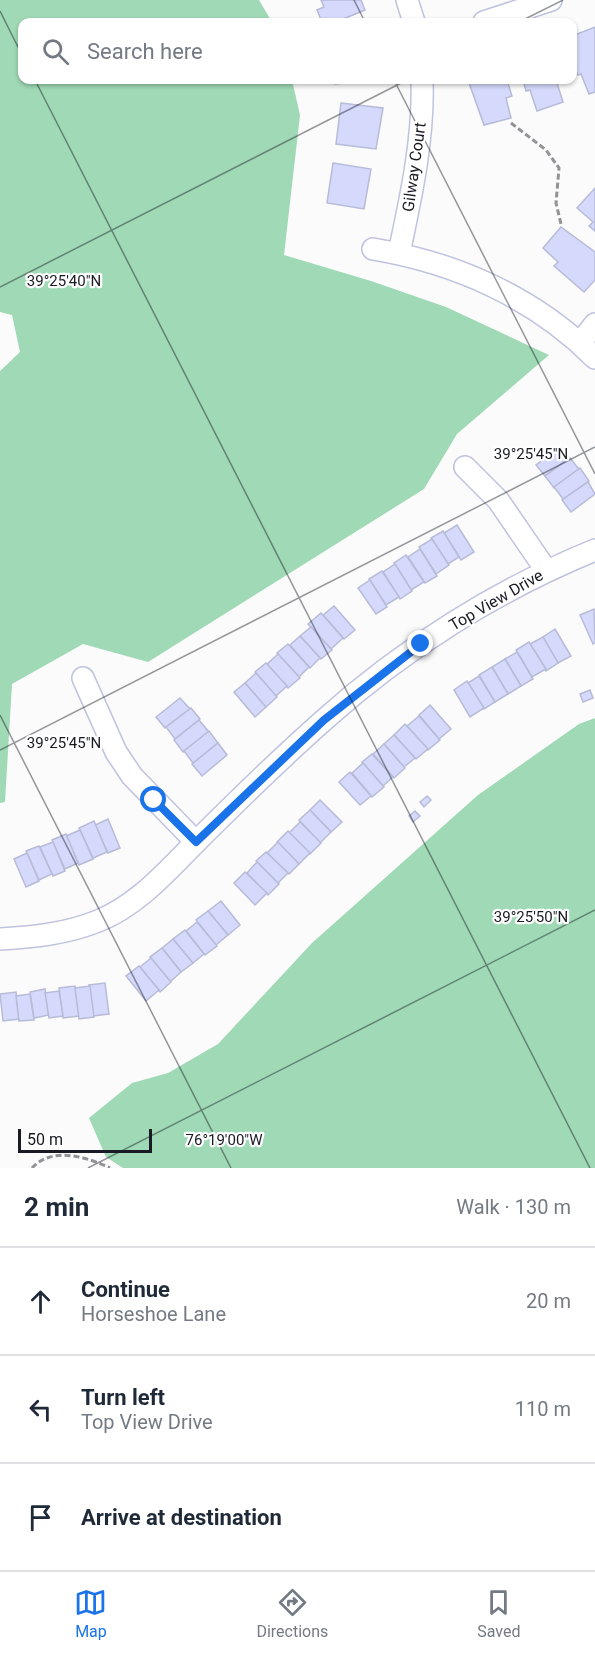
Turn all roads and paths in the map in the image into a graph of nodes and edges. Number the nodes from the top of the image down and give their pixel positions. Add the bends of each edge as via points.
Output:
1 (407, 0) edge
2 (551, 0) edge
3 (413, 18) edge
4 (496, 18) edge
5 (422, 84) edge
6 (511, 123) dead end
7 (561, 224) dead end
8 (373, 249) dead end
9 (399, 253) junction
10 (595, 324) edge
11 (580, 343) junction
12 (595, 358) edge
13 (465, 466) dead end
14 (595, 550) edge
15 (546, 570) junction
16 (83, 678) dead end
17 (196, 842) junction
18 (0, 939) edge
19 (32, 1168) edge
20 (110, 1168) edge

1 - 3 street
2 - 4 street
5 - 9 street, Gilway Court via 412,194
6 - 7 path via 546,150 559,168 556,203
8 - 9 street
9 - 11 street via 498,288 534,308
10 - 11 street
11 - 12 street
13 - 15 street via 498,500
14 - 15 street, Top View Drive
15 - 17 street, Top View Drive via 421,644 364,687
16 - 17 street via 116,752 132,776
17 - 18 street, Top View Drive via 160,880 99,921 71,931
19 - 20 path via 61,1155 87,1157

